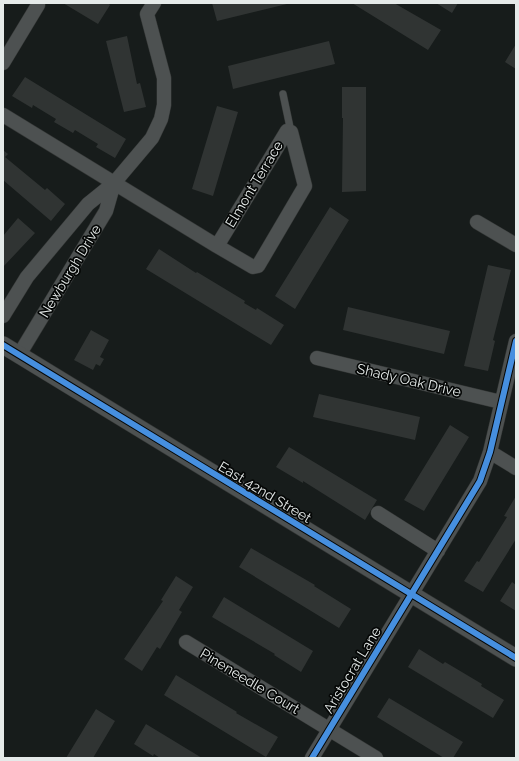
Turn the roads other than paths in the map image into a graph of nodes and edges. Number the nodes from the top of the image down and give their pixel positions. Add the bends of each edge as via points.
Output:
1 (38, 5) dead end
2 (147, 7) edge
3 (3, 63) edge
4 (283, 94) dead end
5 (3, 115) edge
6 (292, 132) junction
7 (114, 183) junction
8 (477, 222) dead end
9 (516, 245) edge
10 (217, 246) junction
11 (3, 316) edge
12 (516, 340) edge
13 (3, 345) edge
14 (19, 355) junction
15 (317, 358) dead end
16 (513, 368) edge
17 (501, 402) junction
18 (490, 452) junction
19 (516, 468) edge
20 (378, 513) dead end
21 (438, 551) junction
22 (411, 595) junction
23 (186, 642) dead end
24 (516, 658) edge
25 (330, 730) junction
26 (312, 758) edge
27 (376, 758) edge

1 - 3 street
2 - 7 street, Newburgh Drive via 164,78 163,113 152,138
4 - 6 lane
5 - 7 street
6 - 10 street, Elmont Terrace via 287,131 284,134
6 - 10 street, Elmont Terrace via 305,186 258,266 253,267
7 - 10 street, Elmont Terrace
7 - 11 street via 88,204 26,278
7 - 14 street, Newburgh Drive via 106,211
8 - 9 street
12 - 16 street
13 - 14 street, East 42nd Street
14 - 22 street, East 42nd Street
15 - 17 street, Shady Oak Drive
16 - 17 street
17 - 18 street
18 - 19 street
18 - 21 street, Aristocrat Lane via 478,486
20 - 21 street
21 - 22 street, Aristocrat Lane
22 - 24 street, East 42nd Street
22 - 25 street, Aristocrat Lane
23 - 25 street, Pineneedle Court
25 - 26 street, Aristocrat Lane
25 - 27 street, Pineneedle Court

